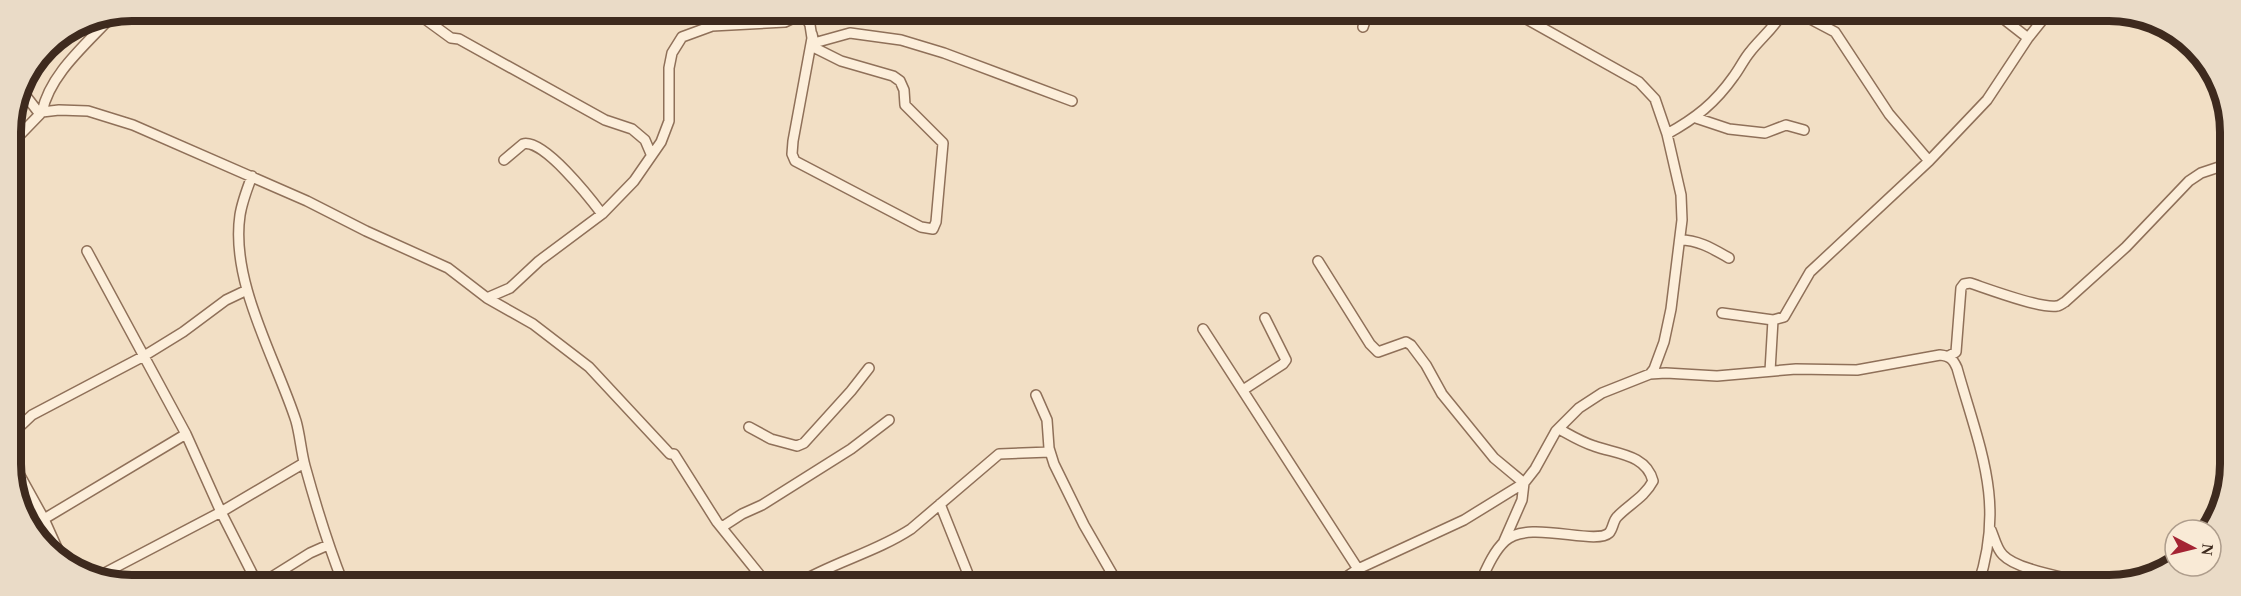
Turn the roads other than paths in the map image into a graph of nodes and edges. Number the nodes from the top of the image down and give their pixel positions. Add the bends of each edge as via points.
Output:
1 (428, 21) edge
2 (786, 21) edge
3 (808, 21) edge
4 (1365, 21) edge
5 (1530, 21) edge
6 (1778, 21) edge
7 (1815, 21) edge
8 (2006, 21) edge
9 (2042, 21) edge
10 (105, 25) edge
11 (1363, 27) dead end
12 (2028, 38) junction
13 (813, 39) junction
14 (27, 96) edge
15 (1072, 101) dead end
16 (40, 113) junction
17 (1696, 117) junction
18 (1804, 130) dead end
19 (21, 133) edge
20 (1667, 134) junction
21 (651, 154) junction
22 (504, 160) dead end
23 (1929, 161) junction
24 (2220, 167) edge
25 (252, 176) junction
26 (602, 214) junction
27 (1680, 240) junction
28 (87, 251) dead end
29 (1728, 258) dead end
30 (1318, 261) dead end
31 (247, 290) junction
32 (487, 298) junction
33 (1722, 314) dead end
34 (1265, 318) dead end
35 (1773, 320) junction
36 (1203, 329) dead end
37 (144, 356) junction
38 (1949, 356) junction
39 (1658, 361) junction
40 (868, 368) dead end
41 (1770, 371) junction
42 (1666, 373) junction
43 (1650, 374) junction
44 (1243, 390) junction
45 (1036, 395) dead end
46 (889, 420) dead end
47 (21, 425) edge
48 (749, 427) dead end
49 (1559, 429) junction
50 (186, 434) junction
51 (1050, 452) junction
52 (304, 463) junction
53 (22, 480) edge
54 (1524, 483) junction
55 (940, 504) junction
56 (221, 512) junction
57 (44, 519) junction
58 (37, 522) edge
59 (722, 527) junction
60 (1990, 528) junction
61 (1504, 541) junction
62 (56, 545) edge
63 (328, 545) junction
64 (1358, 569) junction
65 (107, 572) edge
66 (253, 575) edge
67 (275, 575) edge
68 (340, 575) edge
69 (760, 575) edge
70 (812, 575) edge
71 (968, 575) edge
72 (1113, 575) edge
73 (1349, 575) edge
74 (1485, 575) edge
75 (1981, 575) edge
76 (2048, 575) edge

1 - 21 street via 451,38 605,120 632,129 645,140
2 - 21 street via 712,26 682,37 672,53 669,68 669,121
3 - 13 street
4 - 11 street
5 - 20 street via 1640,82 1655,99
6 - 17 street
7 - 23 street via 1835,32 1889,114
8 - 12 street
9 - 12 street
10 - 16 street via 63,71
12 - 23 street via 1987,100
13 - 13 street via 792,154 795,161 921,227 933,229 943,143 905,105 900,81 841,62 815,48
13 - 15 street via 850,33 901,40
14 - 16 street
16 - 19 street
16 - 25 street via 72,109 112,117
17 - 18 street via 1729,129 1765,133 1786,125
17 - 20 street
20 - 27 street via 1681,195
21 - 26 street via 634,181
22 - 26 street via 523,144 532,144 573,178
23 - 35 street via 1810,272 1784,317
24 - 38 street via 2189,181 2126,247 2058,306 1964,284 1956,352
25 - 31 street via 239,216 240,255
25 - 32 street via 448,268
26 - 32 street via 510,288
27 - 29 street via 1691,240
27 - 39 street via 1671,309
28 - 37 street
30 - 54 street via 1370,344 1378,352 1406,342 1411,345 1442,394 1494,458
31 - 37 street
31 - 52 street via 297,424
32 - 59 street via 533,324 596,374 674,454
33 - 35 street
34 - 44 street via 1286,360
35 - 41 street
36 - 44 street
37 - 47 street via 32,414
37 - 50 street
38 - 41 street via 1857,370
38 - 60 street via 1957,368 1985,462
39 - 42 street
39 - 43 street
40 - 48 street via 804,443 796,446 771,439
41 - 42 street via 1717,376
42 - 43 street
43 - 49 street via 1602,393 1579,408
44 - 64 street
45 - 51 street via 1049,428
46 - 59 street via 851,449
49 - 54 street
49 - 61 street via 1585,443 1635,459 1645,465 1653,481 1642,497 1616,518 1610,533 1601,538 1558,532 1525,533
50 - 56 street
50 - 57 street
51 - 55 street via 999,454
51 - 72 street
52 - 56 street
52 - 63 street
53 - 57 street
54 - 61 street via 1522,500
54 - 64 street via 1464,520
55 - 70 street via 895,539
55 - 71 street
56 - 65 street
56 - 66 street
57 - 58 street
57 - 62 street
59 - 69 street
60 - 75 street
60 - 76 street via 2002,555
61 - 74 street
63 - 67 street
63 - 68 street
64 - 73 street

